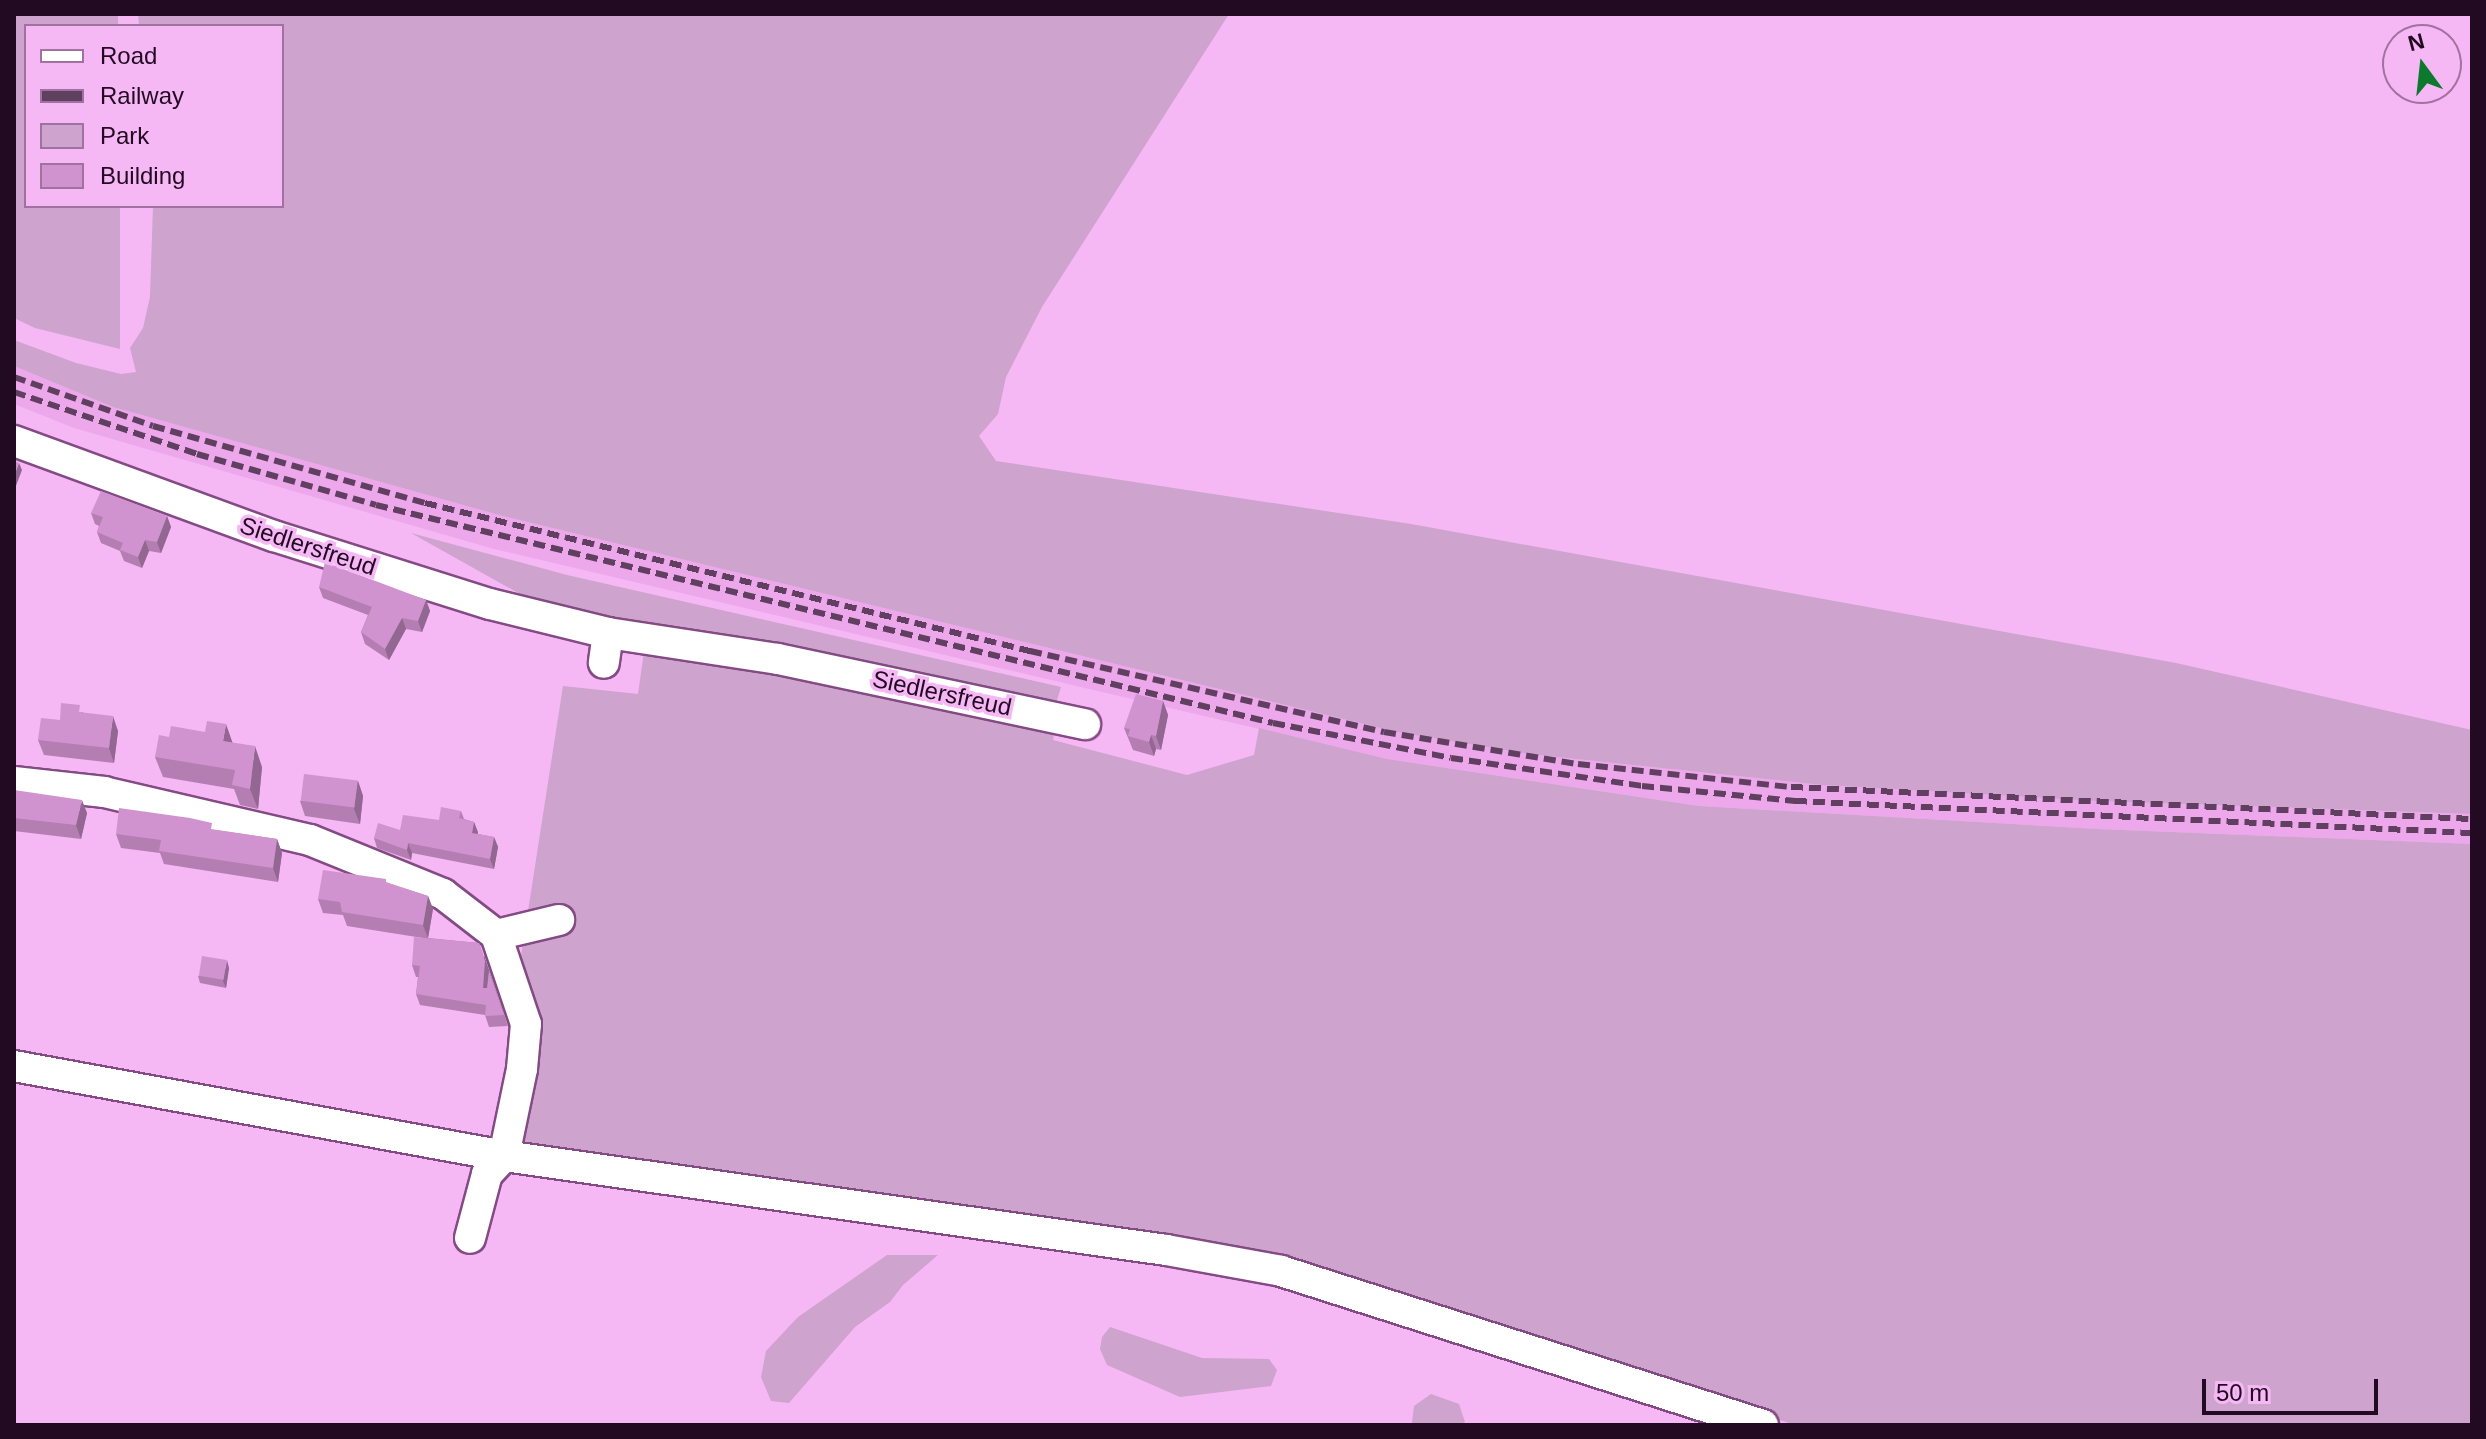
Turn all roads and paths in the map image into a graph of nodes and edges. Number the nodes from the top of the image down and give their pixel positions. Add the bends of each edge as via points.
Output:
1 (14, 441) edge
2 (1085, 724) dead end
3 (14, 782) edge
4 (559, 920) dead end
5 (496, 935) junction
6 (14, 1066) edge
7 (504, 1156) junction
8 (470, 1238) dead end
9 (1763, 1425) edge

1 - 2 street, Siedlersfreud via 274,536 504,608 606,648 778,659
3 - 5 street via 104,792 310,840 443,894
4 - 5 street
5 - 7 street via 526,1024
6 - 7 street
7 - 8 street via 487,1174
7 - 9 street via 1281,1271

